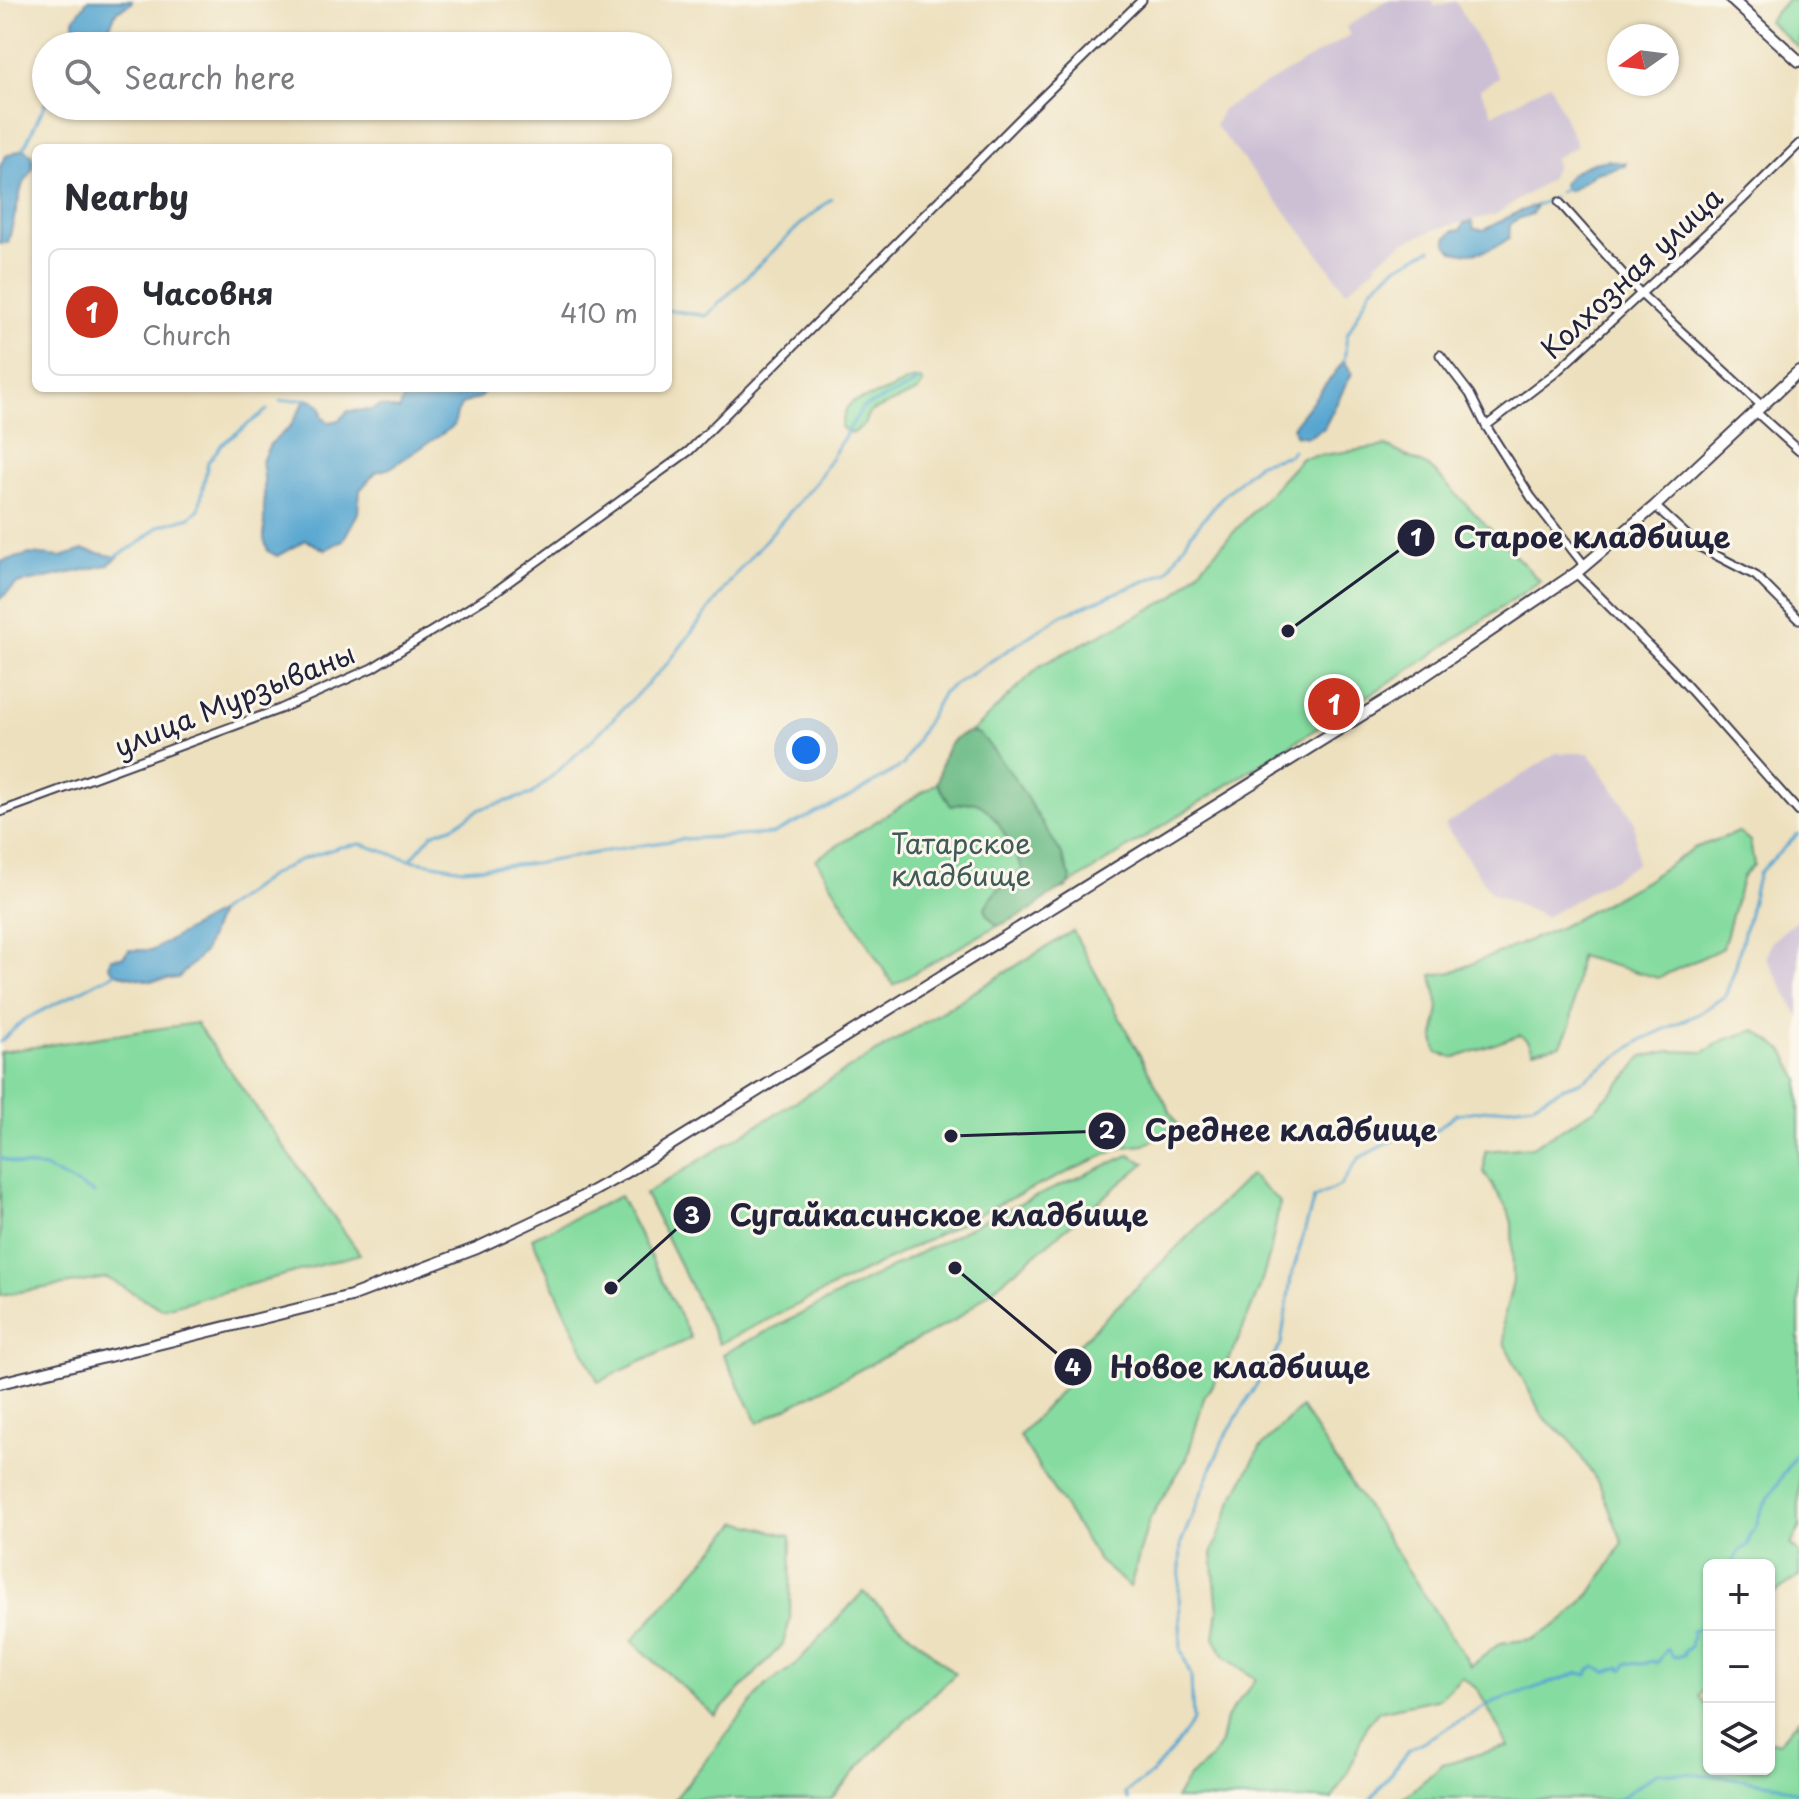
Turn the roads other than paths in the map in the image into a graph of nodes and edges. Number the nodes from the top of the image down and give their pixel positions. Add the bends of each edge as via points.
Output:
1 (1142, 0) edge
2 (1732, 0) edge
3 (1799, 61) edge
4 (1799, 144) edge
5 (1559, 202) dead end
6 (1641, 294) junction
7 (1440, 355) dead end
8 (1799, 371) edge
9 (1759, 409) junction
10 (1486, 426) junction
11 (1799, 451) edge
12 (1655, 506) junction
13 (1585, 566) junction
14 (1576, 573) junction
15 (1799, 619) edge
16 (0, 812) edge
17 (1799, 812) edge
18 (0, 1383) edge

1 - 16 street, улица Мурзываны via 689,451 492,594 372,668 280,709
2 - 3 street
4 - 6 street, Колхозная улица
5 - 6 street
6 - 9 street
6 - 10 street, Колхозная улица via 1554,374
7 - 10 street
8 - 9 street
9 - 11 street
9 - 12 street
10 - 13 street via 1531,497
12 - 13 street
12 - 15 street via 1700,547 1756,576
13 - 14 street
14 - 17 street via 1672,669
14 - 18 street via 1415,682 566,1206 477,1248 351,1296

